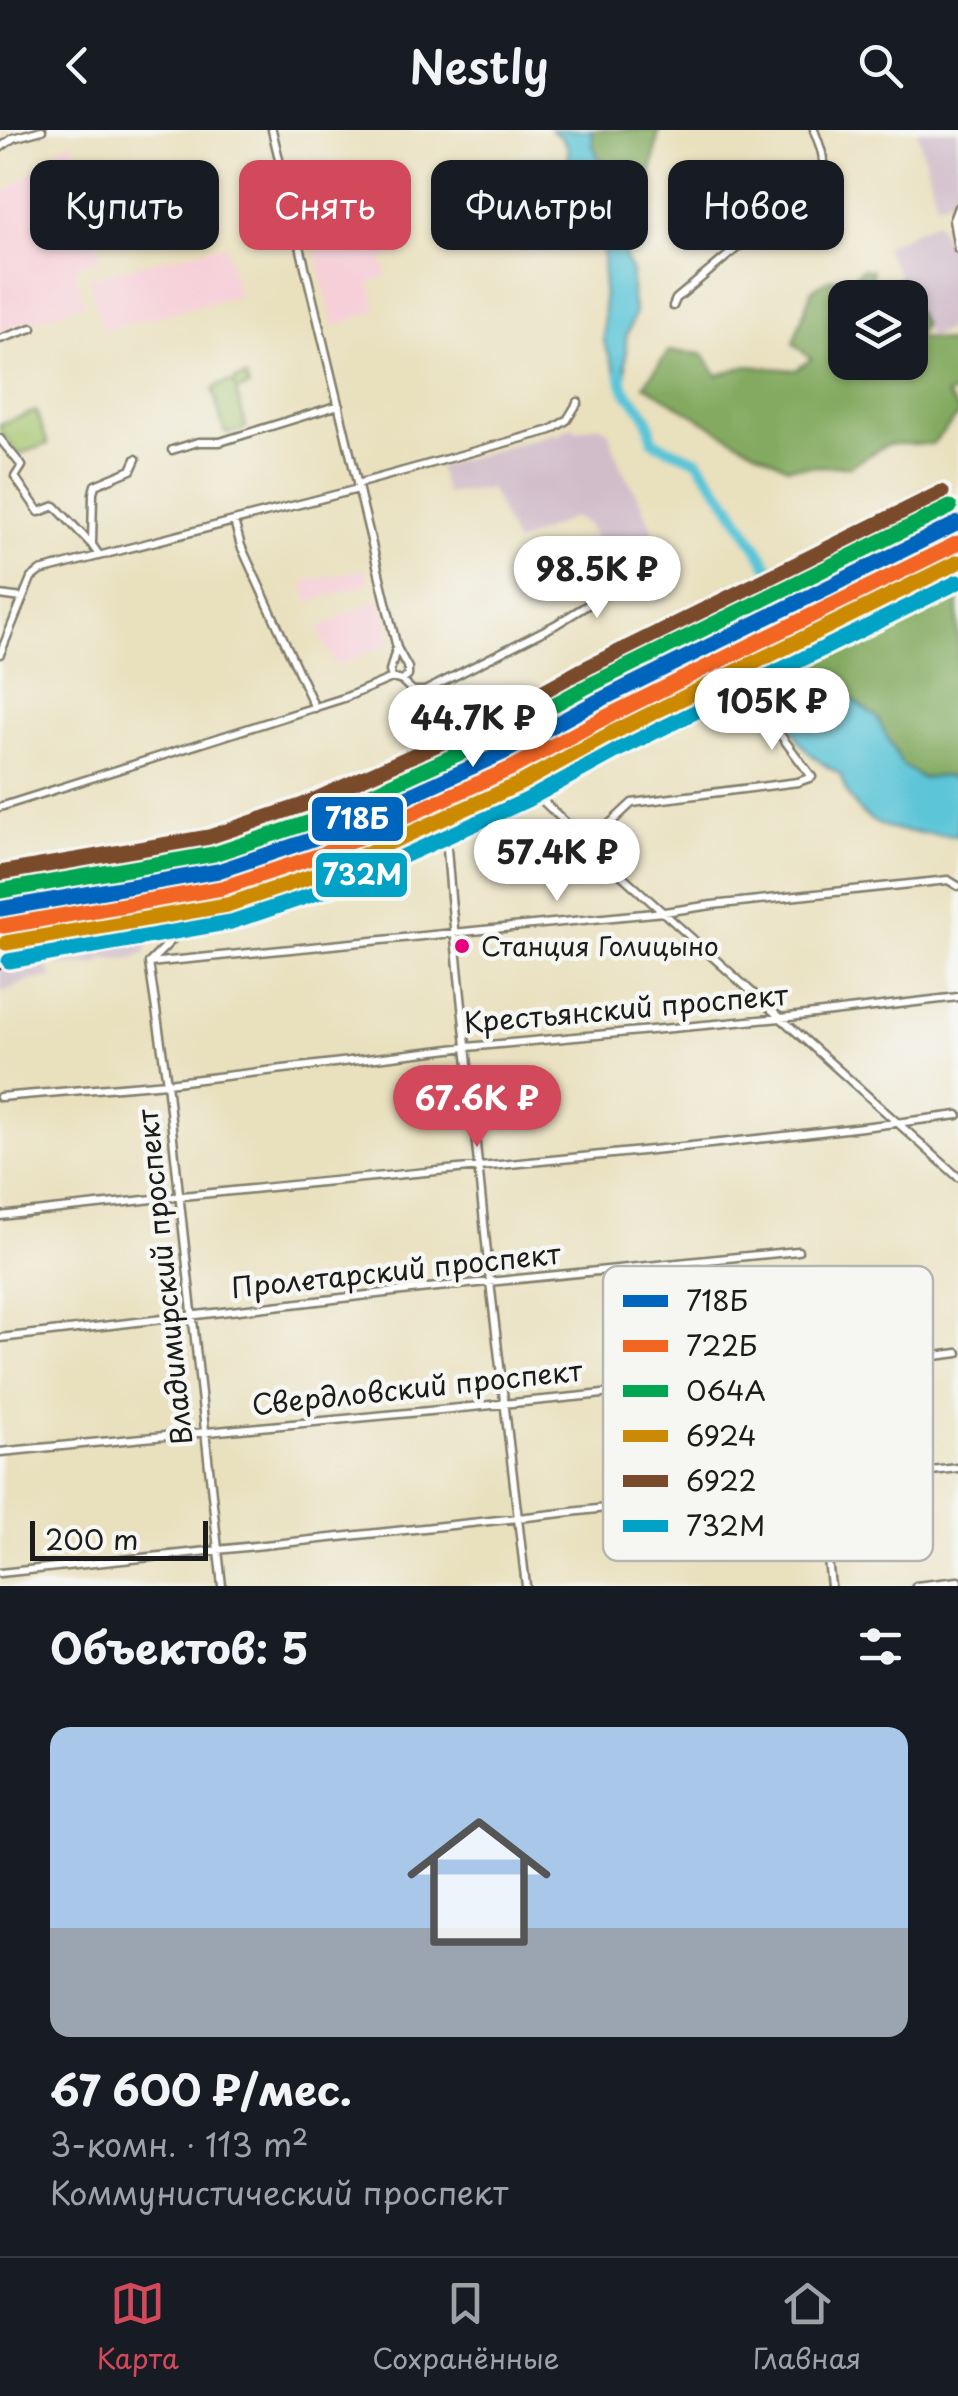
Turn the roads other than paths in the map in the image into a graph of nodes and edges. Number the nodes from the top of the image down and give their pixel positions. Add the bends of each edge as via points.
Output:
1 (42, 130) edge
2 (272, 130) edge
3 (814, 130) edge
4 (0, 148) edge
5 (958, 208) edge
6 (958, 249) edge
7 (673, 306) dead end
8 (32, 328) dead end
9 (0, 339) edge
10 (578, 402) dead end
11 (338, 404) junction
12 (0, 439) edge
13 (172, 450) dead end
14 (136, 459) dead end
15 (358, 486) junction
16 (234, 521) junction
17 (92, 545) junction
18 (99, 554) junction
19 (620, 585) dead end
20 (0, 595) edge
21 (22, 598) junction
22 (397, 648) junction
23 (0, 654) edge
24 (406, 665) junction
25 (392, 666) junction
26 (392, 678) junction
27 (402, 681) junction
28 (314, 708) junction
29 (798, 709) dead end
30 (777, 714) junction
31 (512, 771) junction
32 (443, 800) junction
33 (0, 807) edge
34 (588, 844) junction
35 (958, 886) edge
36 (664, 912) junction
37 (454, 932) junction
38 (150, 963) junction
39 (958, 997) edge
40 (780, 1018) junction
41 (468, 1047) junction
42 (167, 1083) junction
43 (0, 1098) edge
44 (958, 1116) edge
45 (896, 1124) junction
46 (478, 1168) junction
47 (958, 1177) edge
48 (180, 1195) junction
49 (0, 1216) edge
50 (798, 1251) dead end
51 (649, 1266) edge
52 (603, 1271) edge
53 (490, 1282) junction
54 (194, 1317) junction
55 (0, 1338) edge
56 (958, 1353) edge
57 (933, 1356) edge
58 (603, 1393) edge
59 (506, 1403) junction
60 (205, 1431) junction
61 (0, 1452) edge
62 (958, 1468) edge
63 (933, 1471) edge
64 (603, 1508) edge
65 (518, 1518) junction
66 (218, 1550) junction
67 (829, 1561) edge
68 (0, 1573) edge
69 (958, 1581) edge
70 (222, 1586) edge
71 (526, 1586) edge
72 (832, 1586) edge
73 (916, 1586) edge

1 - 4 street
2 - 11 street
3 - 7 street via 824,161 820,172
5 - 6 street
8 - 9 street
10 - 15 street via 551,430
11 - 13 street via 220,442
11 - 15 street
12 - 17 street via 22,466 15,477 40,512 55,506
14 - 17 street via 132,470 92,492
15 - 16 street
15 - 22 street
16 - 18 street
16 - 28 street
17 - 18 street
18 - 21 street via 35,574
19 - 27 street via 449,681 417,693
20 - 21 street
21 - 23 street
22 - 24 street
22 - 25 street
24 - 25 street
24 - 27 street via 409,674
25 - 26 street
26 - 27 street
26 - 28 street
28 - 33 street
29 - 30 street
30 - 31 street via 654,690 544,745
30 - 34 street via 779,733 812,777 632,803
31 - 32 street
31 - 34 street
32 - 37 street
32 - 38 street via 202,910
34 - 36 street
35 - 36 street via 948,880
36 - 37 street
36 - 40 street
37 - 38 street
37 - 41 street
38 - 42 street, Владимирский проспект
39 - 40 street, Крестьянский проспект
40 - 41 street, Крестьянский проспект
40 - 45 street
41 - 42 street, Крестьянский проспект
41 - 46 street
42 - 43 street, Крестьянский проспект
42 - 48 street, Владимирский проспект
44 - 45 street
45 - 46 street
45 - 47 street
46 - 48 street
46 - 53 street
48 - 49 street
48 - 54 street, Владимирский проспект
50 - 51 street, Пролетарский проспект
52 - 53 street, Пролетарский проспект
53 - 54 street, Пролетарский проспект
53 - 59 street
54 - 55 street, Пролетарский проспект
54 - 60 street, Владимирский проспект
56 - 57 street, Свердловский проспект
58 - 59 street, Свердловский проспект
59 - 60 street, Свердловский проспект
59 - 65 street
60 - 61 street, Свердловский проспект
60 - 66 street, Владимирский проспект
62 - 63 street
64 - 65 street
65 - 66 street
65 - 71 street
66 - 68 street
66 - 70 street, Владимирский проспект
67 - 72 street
69 - 73 street

